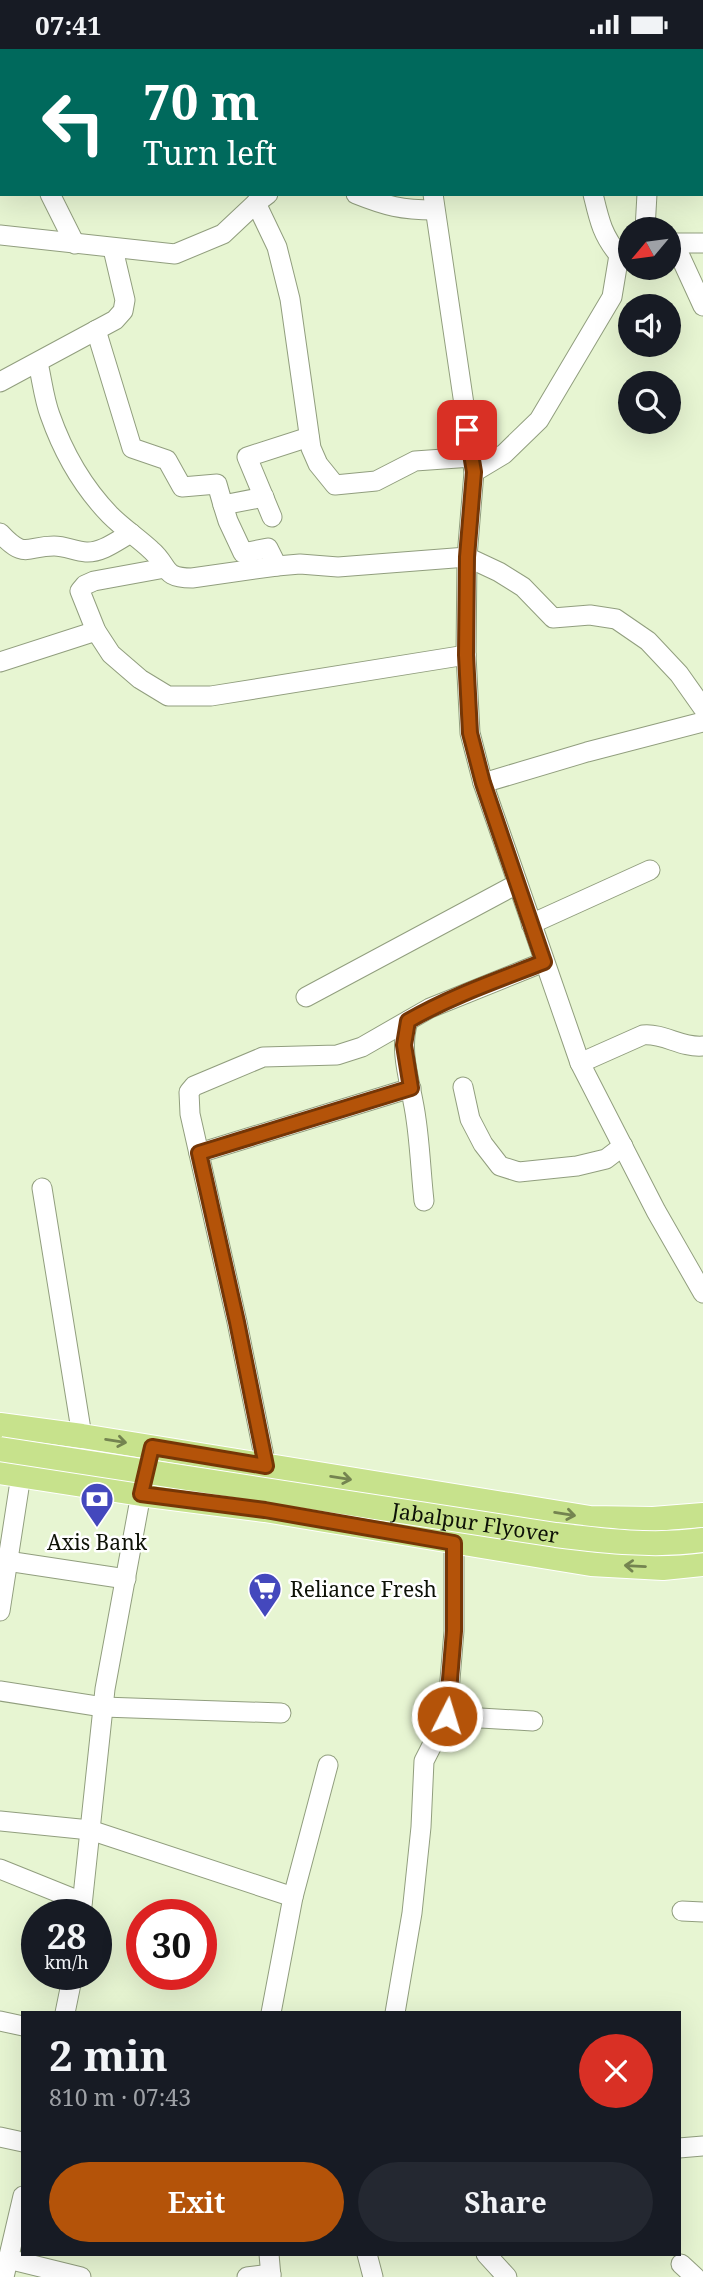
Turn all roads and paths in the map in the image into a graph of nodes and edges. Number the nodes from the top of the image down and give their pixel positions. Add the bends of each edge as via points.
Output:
1 (51, 196) edge
2 (361, 196) edge
3 (594, 196) edge
4 (647, 196) edge
5 (262, 198) edge
6 (433, 202) edge
7 (646, 217) edge
8 (0, 235) edge
9 (681, 243) edge
10 (703, 243) edge
11 (75, 244) junction
12 (618, 248) edge
13 (113, 249) junction
14 (681, 263) edge
15 (618, 274) edge
16 (703, 306) edge
17 (96, 330) junction
18 (38, 363) junction
19 (0, 382) edge
20 (309, 437) junction
21 (473, 465) junction
22 (264, 497) junction
23 (223, 505) junction
24 (272, 517) dead end
25 (0, 533) edge
26 (131, 533) junction
27 (467, 557) junction
28 (277, 566) junction
29 (165, 568) junction
30 (96, 631) junction
31 (466, 655) junction
32 (0, 662) edge
33 (703, 708) edge
34 (703, 722) edge
35 (483, 783) junction
36 (650, 870) dead end
37 (517, 884) junction
38 (531, 925) junction
39 (544, 962) junction
40 (306, 997) dead end
41 (408, 1021) junction
42 (703, 1046) edge
43 (580, 1063) junction
44 (463, 1087) dead end
45 (411, 1088) junction
46 (623, 1146) junction
47 (199, 1153) junction
48 (42, 1188) dead end
49 (424, 1201) dead end
50 (703, 1293) edge
51 (0, 1425) edge
52 (82, 1436) junction
53 (152, 1447) junction
54 (0, 1449) edge
55 (266, 1466) junction
56 (11, 1473) edge
57 (141, 1494) junction
58 (703, 1515) edge
59 (703, 1539) edge
60 (454, 1543) junction
61 (7, 1561) junction
62 (703, 1564) edge
63 (126, 1579) junction
64 (0, 1611) edge
65 (0, 1691) edge
66 (103, 1707) junction
67 (281, 1713) dead end
68 (447, 1716) junction
69 (533, 1721) dead end
70 (328, 1765) dead end
71 (0, 1821) edge
72 (90, 1830) junction
73 (0, 1869) edge
74 (293, 1897) junction
75 (62, 1899) edge
76 (82, 1899) edge
77 (682, 1911) dead end
78 (703, 1912) edge
79 (70, 1990) edge
80 (65, 2011) edge
81 (271, 2011) edge
82 (395, 2011) edge
83 (0, 2021) edge
84 (21, 2026) edge
85 (0, 2137) edge
86 (21, 2142) edge
87 (703, 2146) edge
88 (681, 2148) edge
89 (21, 2204) edge
90 (269, 2256) edge
91 (368, 2256) edge
92 (488, 2256) edge
93 (6, 2268) edge
94 (271, 2276) edge
95 (81, 2277) edge
96 (247, 2277) edge
97 (373, 2277) edge
98 (507, 2277) edge

1 - 11 street
2 - 6 street via 408,210
3 - 12 street via 608,243
4 - 7 street
5 - 13 street via 223,234 175,254
5 - 20 street via 290,299
6 - 21 street
8 - 11 street
9 - 10 street
11 - 13 street
13 - 17 street via 125,300 123,311
14 - 16 street
15 - 21 street via 612,297 539,420 504,454
17 - 18 street
17 - 23 street via 132,448 167,460 182,487 217,484
18 - 19 street
18 - 26 street via 62,445 83,481
20 - 21 street via 318,464 335,485 376,481 415,461
20 - 22 street via 247,457
21 - 27 street
22 - 23 street
22 - 24 street
23 - 28 street via 243,552 268,548
25 - 26 street via 22,550 57,546 89,553
26 - 29 street
27 - 28 street via 338,567
27 - 31 street
27 - 33 street via 523,587 553,618 590,615 616,619 648,641
28 - 29 street via 192,578 171,575
29 - 30 street via 85,585 80,591
30 - 31 street via 111,654 140,680 168,696 211,697
30 - 32 street
31 - 35 street via 470,733
34 - 35 street
35 - 37 street
36 - 38 street
37 - 38 street
37 - 40 street
38 - 39 street
39 - 41 street
39 - 43 street
41 - 45 street via 404,1045
41 - 47 street via 362,1047 337,1055 263,1056 194,1086 188,1100
42 - 43 street via 643,1035
43 - 46 street
44 - 46 street via 470,1119 500,1166 519,1172 577,1166 606,1159
45 - 47 street
45 - 49 street
46 - 50 street
47 - 55 street
48 - 52 street
51 - 52 main road
52 -> 53 main road
53 - 55 main road
53 - 57 street
54 - 59 main road, Jabalpur Flyover, bridge via 556,1535 619,1543
55 -> 58 main road via 590,1518
56 - 57 main road
56 - 61 street
57 - 60 main road
57 - 63 street
62 -> 60 main road via 663,1568 591,1564
60 - 68 street via 454,1631
61 - 63 street
61 - 64 street
63 - 66 street
65 - 66 street
66 - 67 street
66 - 72 street
68 - 69 street
68 - 82 street via 424,1761 412,1913
70 - 74 street
71 - 72 street
72 - 74 street
72 - 76 street
73 - 75 street
74 - 81 street
77 - 78 street
79 - 80 street
83 - 84 street
85 - 86 street
87 - 88 street
89 - 93 street
90 - 94 street
91 - 97 street
92 - 98 street
93 - 95 street
94 - 96 street

